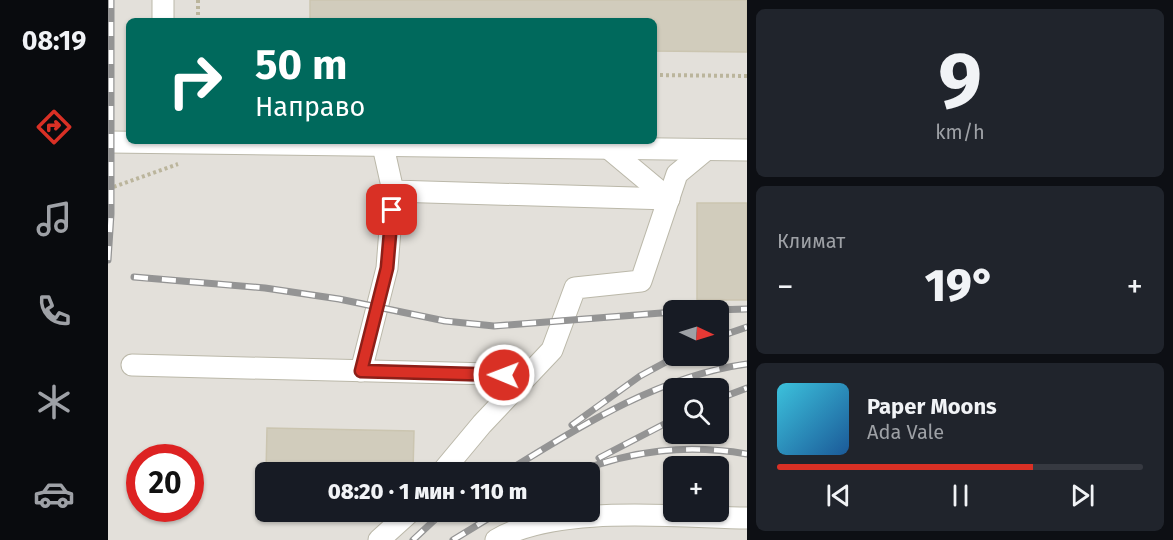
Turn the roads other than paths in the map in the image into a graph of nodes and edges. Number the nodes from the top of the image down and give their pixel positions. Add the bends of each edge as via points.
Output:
1 (164, 0) edge
2 (163, 18) edge
3 (108, 142) edge
4 (126, 142) edge
5 (260, 144) edge
6 (383, 146) junction
7 (608, 148) junction
8 (706, 150) junction
9 (747, 150) edge
10 (393, 191) junction
11 (669, 199) junction
12 (132, 365) dead end
13 (361, 371) junction
14 (527, 375) junction
15 (450, 462) edge
16 (747, 518) edge
17 (399, 522) edge
18 (379, 540) edge
19 (496, 540) edge

1 - 2 lane
3 - 4 lane
5 - 6 lane
6 - 7 lane
6 - 10 lane
7 - 8 lane
7 - 11 lane
8 - 9 lane
8 - 11 lane via 677,174
10 - 11 lane
10 - 13 lane via 387,268
11 - 14 lane via 641,281 575,288 552,350
12 - 13 lane
13 - 14 lane
14 - 15 lane
16 - 19 lane via 590,516 542,521
17 - 18 lane

